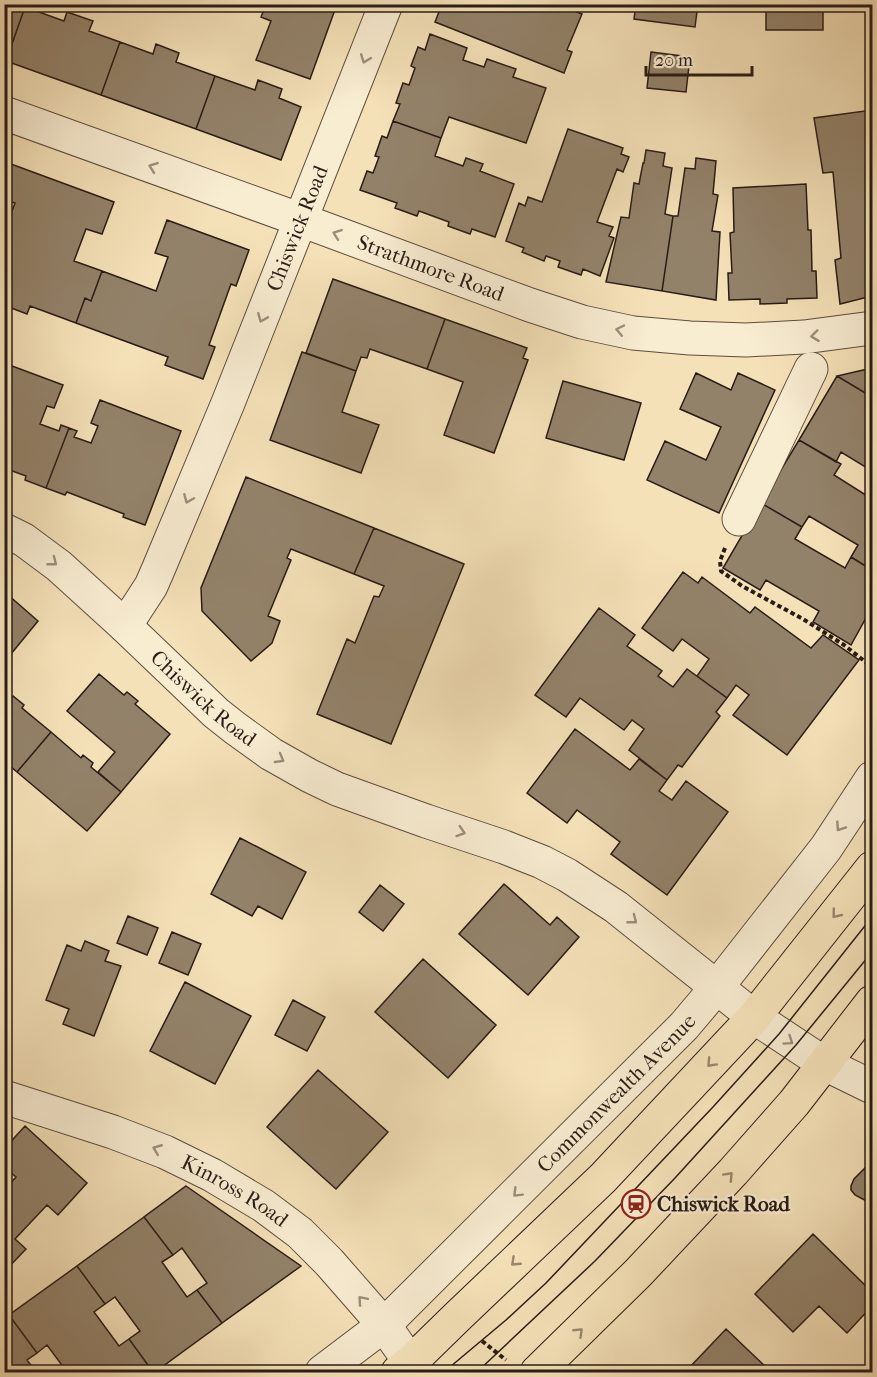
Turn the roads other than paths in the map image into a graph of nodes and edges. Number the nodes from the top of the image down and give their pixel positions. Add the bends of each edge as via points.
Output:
1 (386, 4) edge
2 (4, 113) edge
3 (301, 220) junction
4 (873, 328) edge
5 (811, 369) dead end
6 (739, 519) dead end
7 (4, 530) edge
8 (115, 617) junction
9 (873, 778) edge
10 (873, 868) edge
11 (717, 987) junction
12 (873, 1002) edge
13 (754, 1017) junction
14 (825, 1064) junction
15 (873, 1087) edge
16 (4, 1097) edge
17 (384, 1326) junction
18 (524, 1368) edge
19 (408, 1369) edge
20 (322, 1372) edge

1 -> 3 street, Chiswick Road
3 -> 2 street, Strathmore Road
4 -> 3 street, Strathmore Road via 746,340 633,333 530,305
3 -> 8 street, Chiswick Road via 154,578 146,594
5 - 6 street
7 -> 8 street via 47,557
8 -> 11 street, Chiswick Road via 216,712 271,754 337,789 548,865 616,907
9 -> 11 street, Commonwealth Avenue via 826,848
10 -> 13 main road
11 - 13 street, Chiswick Road
11 -> 17 street, Commonwealth Avenue via 684,1026
12 - 14 main road
13 -> 14 street, Chiswick Road
13 -> 19 main road via 603,1178
14 - 15 street, Chiswick Road
18 -> 14 main road via 638,1273 733,1172
17 -> 16 street, Kinross Road via 329,1262 300,1233 264,1206 165,1152
17 - 19 street, Kinross Road
17 - 20 street, Commonwealth Avenue

